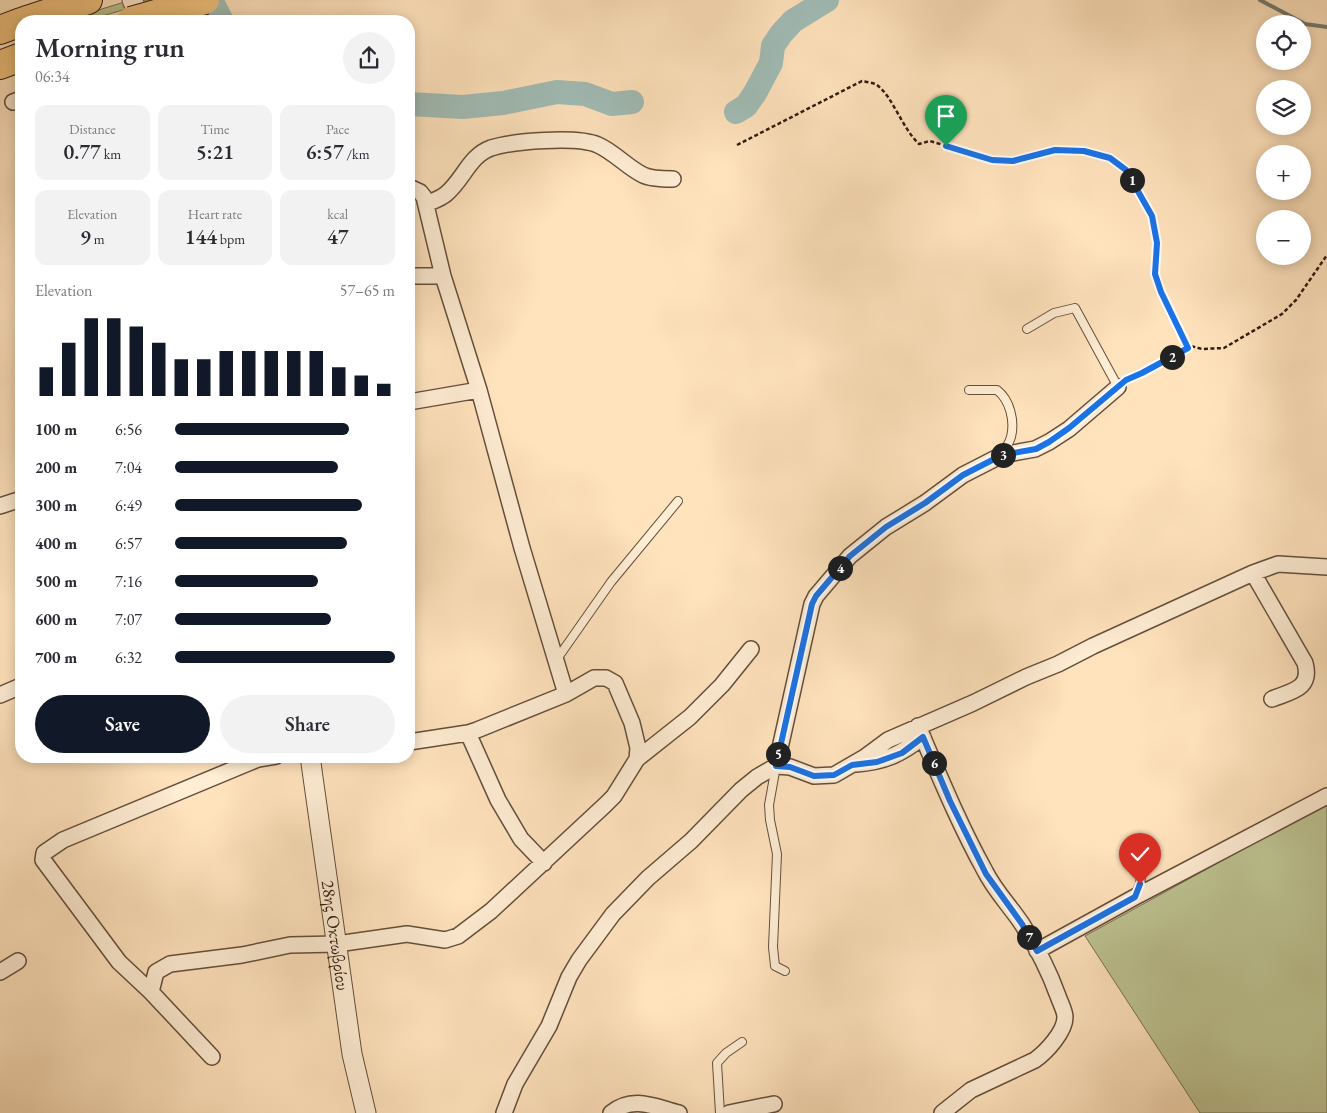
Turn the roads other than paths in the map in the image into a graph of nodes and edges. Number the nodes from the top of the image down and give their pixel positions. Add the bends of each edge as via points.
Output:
1 (88, 0) edge
2 (132, 0) edge
3 (205, 0) edge
4 (44, 15) edge
5 (140, 15) edge
6 (152, 15) edge
7 (15, 25) edge
8 (0, 30) edge
9 (15, 60) edge
10 (0, 65) edge
11 (673, 179) dead end
12 (415, 190) edge
13 (426, 204) junction
14 (415, 276) edge
15 (443, 276) junction
16 (1026, 329) dead end
17 (1118, 387) joint
18 (479, 390) junction
19 (969, 390) dead end
20 (415, 401) edge
21 (1002, 455) junction
22 (15, 501) edge
23 (678, 501) dead end
24 (0, 506) edge
25 (1327, 567) edge
26 (1253, 573) junction
27 (751, 649) dead end
28 (557, 659) junction
29 (15, 689) edge
30 (566, 694) junction
31 (0, 695) edge
32 (1272, 700) dead end
33 (921, 732) junction
34 (468, 733) junction
35 (415, 741) edge
36 (637, 759) junction
37 (251, 763) edge
38 (311, 763) edge
39 (776, 766) junction
40 (1327, 796) edge
41 (1146, 843) dead end
42 (544, 862) junction
43 (1135, 897) junction
44 (337, 944) junction
45 (1037, 951) junction
46 (18, 961) dead end
47 (785, 971) dead end
48 (0, 972) edge
49 (152, 992) junction
50 (742, 1042) dead end
51 (212, 1057) dead end
52 (774, 1104) dead end
53 (366, 1113) edge
54 (504, 1113) edge
55 (611, 1113) edge
56 (679, 1113) edge
57 (720, 1113) edge
58 (729, 1113) edge
59 (942, 1113) edge

1 - 4 highway
2 - 5 street
3 - 6 highway, bridge
7 - 8 highway
9 - 10 highway
11 - 13 street via 644,176 589,142 514,143 480,153 447,194
12 - 13 street via 420,192
13 - 15 street
14 - 15 street
15 - 18 street
16 - 17 lane via 1054,313 1075,308
17 - 21 street via 1049,442 1036,449
18 - 20 street
18 - 28 street via 522,548
19 - 21 lane via 997,390 1007,402 1012,432
21 - 39 street via 963,475 867,541 816,596
22 - 24 street
23 - 28 lane via 611,582
25 - 26 street via 1278,564
26 - 32 street via 1308,672 1302,687
26 - 33 street via 1026,677
27 - 36 street via 690,717
28 - 30 street
29 - 31 street
30 - 34 street
30 - 36 street via 594,678 606,678 615,683 632,723 639,753
33 - 39 street via 888,740 834,775 814,776 790,767
33 - 45 street via 986,874
34 - 35 street
34 - 42 street via 502,808 521,838
36 - 42 street via 614,796
37 - 49 street via 63,840 44,853 46,865 120,962
38 - 44 street, 28ης Οκτωβρίου
39 - 47 lane via 769,805 777,854 773,947 775,966
39 - 54 street via 740,790 613,914 569,977 549,1026 515,1084
40 - 43 street
41 - 43 lane
42 - 44 street via 492,911 458,936 445,940 407,934
43 - 45 street
44 - 49 street via 290,945 170,964 156,972
44 - 53 street, 28ης Οκτωβρίου via 352,1054
45 - 59 street via 1065,1017 1053,1044 1035,1060 971,1090
46 - 48 street
49 - 51 street
50 - 57 lane via 716,1064
52 - 58 street
55 - 56 street via 638,1102

